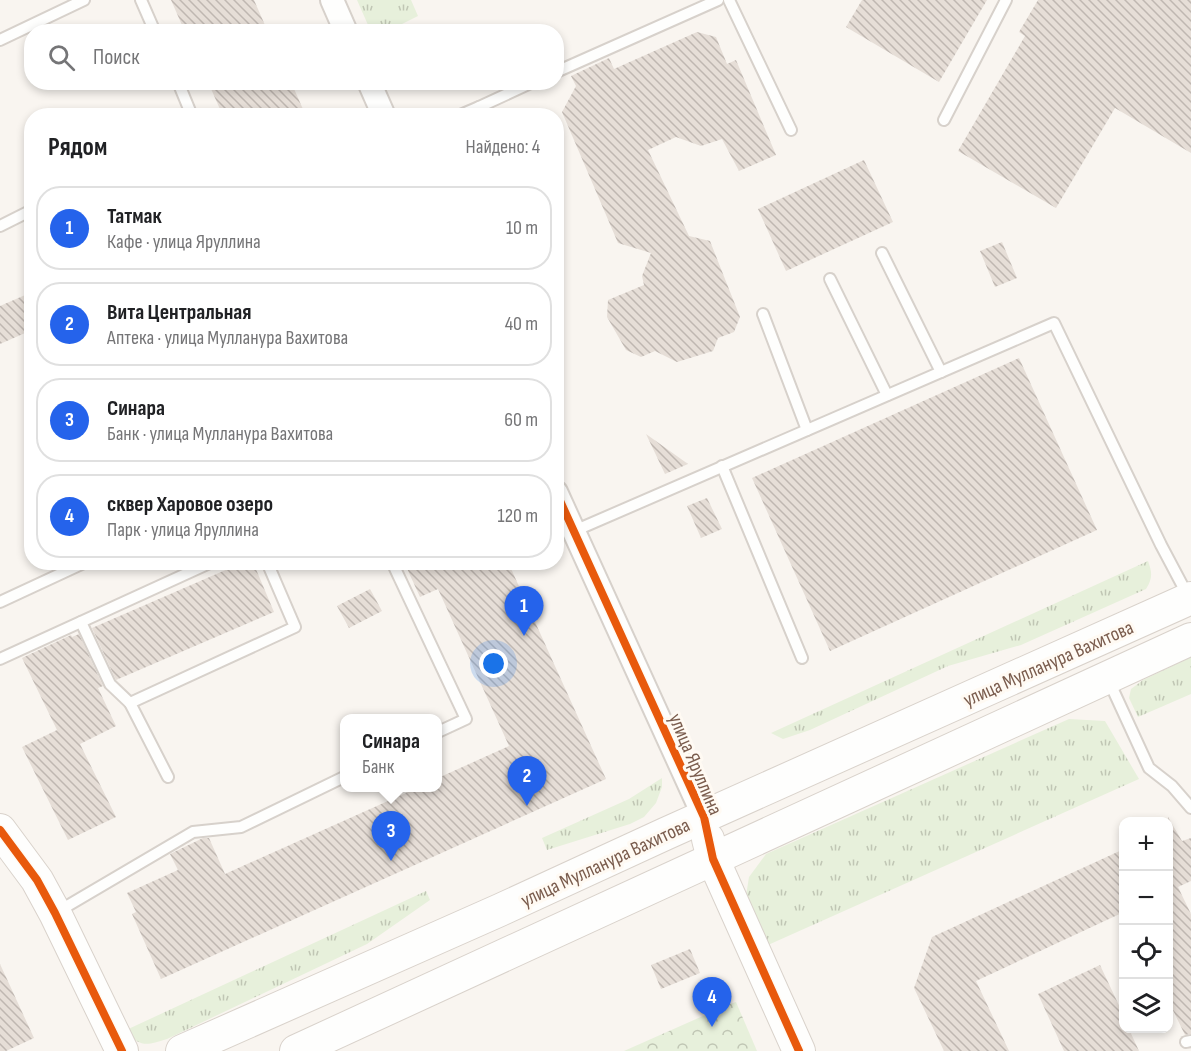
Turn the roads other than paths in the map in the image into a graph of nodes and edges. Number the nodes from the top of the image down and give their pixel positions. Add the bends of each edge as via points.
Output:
1 (84, 0) edge
2 (141, 0) edge
3 (332, 0) edge
4 (718, 0) edge
5 (729, 0) edge
6 (1006, 0) edge
7 (34, 24) edge
8 (152, 24) edge
9 (342, 24) edge
10 (24, 29) edge
11 (0, 40) edge
12 (564, 68) edge
13 (181, 90) edge
14 (373, 90) edge
15 (519, 90) edge
16 (189, 108) edge
17 (380, 108) edge
18 (486, 108) edge
19 (944, 120) dead end
20 (791, 130) dead end
21 (24, 214) edge
22 (0, 226) edge
23 (882, 253) dead end
24 (831, 279) dead end
25 (763, 314) dead end
26 (941, 372) junction
27 (887, 395) junction
28 (807, 430) junction
29 (722, 466) junction
30 (564, 509) edge
31 (574, 531) junction
32 (69, 570) edge
33 (195, 570) edge
34 (270, 570) edge
35 (396, 570) edge
36 (1190, 599) edge
37 (0, 602) edge
38 (81, 622) junction
39 (1191, 639) edge
40 (802, 657) dead end
41 (0, 659) edge
42 (1107, 678) junction
43 (130, 703) junction
44 (442, 730) edge
45 (168, 777) dead end
46 (340, 779) edge
47 (1191, 808) edge
48 (704, 818) junction
49 (0, 830) edge
50 (713, 859) junction
51 (55, 913) junction
52 (122, 1051) edge
53 (182, 1051) edge
54 (296, 1051) edge
55 (799, 1051) edge

1 - 7 lane
2 - 8 lane
3 - 9 street
4 - 12 lane
5 - 20 lane
6 - 19 lane
10 - 11 lane
13 - 16 lane
14 - 17 street
15 - 18 lane
21 - 22 lane
23 - 26 lane
24 - 27 lane
25 - 28 lane
26 - 27 lane
26 - 36 lane via 1054,323
27 - 28 lane
28 - 29 lane
29 - 31 lane
29 - 40 lane
30 - 31 street, улица Яруллина
31 - 48 street, улица Яруллина
32 - 37 lane
33 - 38 lane
34 - 43 lane via 295,627
35 - 44 lane via 466,719
36 - 48 main road, улица Мулланура Вахитова
38 - 41 lane
38 - 43 lane via 110,684
39 - 42 main road, улица Мулланура Вахитова
42 - 47 lane via 1149,768
42 - 50 main road, улица Мулланура Вахитова
43 - 45 lane
46 - 51 lane via 240,827 193,831
48 - 50 main road, улица Яруллина
48 - 53 main road, улица Мулланура Вахитова
49 - 51 main road via 37,880
50 - 54 main road, улица Мулланура Вахитова
50 - 55 main road, улица Яруллина
51 - 52 main road

